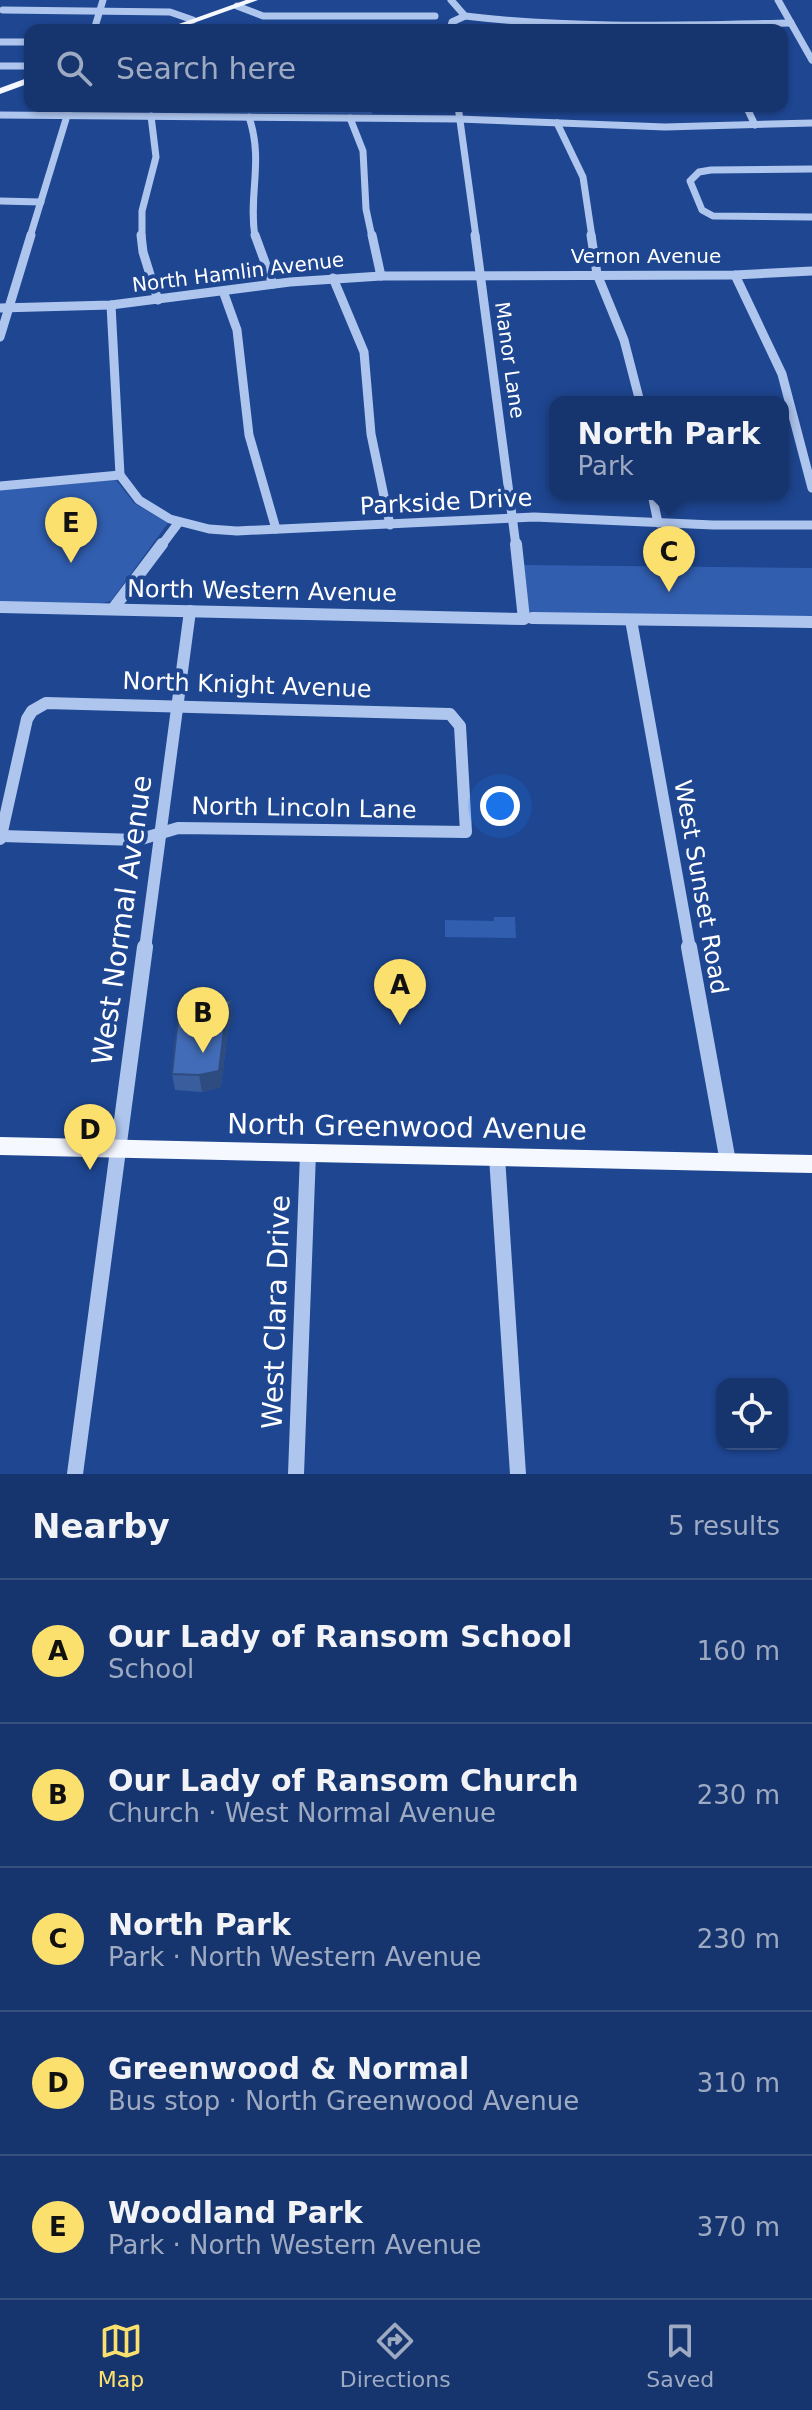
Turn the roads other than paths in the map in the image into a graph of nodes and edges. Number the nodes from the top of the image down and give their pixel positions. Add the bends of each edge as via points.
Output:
1 (8, 0) edge
2 (103, 0) edge
3 (254, 0) edge
4 (451, 0) edge
5 (778, 0) edge
6 (237, 6) junction
7 (101, 10) junction
8 (2, 14) edge
9 (435, 16) dead end
10 (465, 16) junction
11 (193, 20) junction
12 (524, 23) joint
13 (791, 23) junction
14 (96, 24) edge
15 (182, 24) edge
16 (452, 24) edge
17 (549, 24) edge
18 (778, 24) edge
19 (0, 42) edge
20 (24, 42) edge
21 (812, 60) edge
22 (0, 66) edge
23 (24, 66) edge
24 (24, 82) edge
25 (0, 91) edge
26 (52, 112) edge
27 (69, 112) edge
28 (85, 112) edge
29 (458, 112) edge
30 (749, 112) edge
31 (0, 115) edge
32 (151, 116) junction
33 (249, 117) junction
34 (350, 118) junction
35 (459, 119) junction
36 (557, 123) junction
37 (812, 123) edge
38 (755, 125) junction
39 (812, 169) edge
40 (0, 201) edge
41 (41, 202) junction
42 (812, 217) edge
43 (812, 271) edge
44 (480, 273) junction
45 (597, 274) junction
46 (735, 275) junction
47 (381, 276) junction
48 (333, 278) junction
49 (273, 284) junction
50 (223, 291) junction
51 (158, 300) junction
52 (111, 305) junction
53 (4, 308) edge
54 (0, 337) edge
55 (638, 396) edge
56 (788, 396) edge
57 (789, 401) edge
58 (120, 475) junction
59 (0, 486) edge
60 (812, 488) edge
61 (653, 500) edge
62 (513, 518) junction
63 (179, 522) junction
64 (658, 523) junction
65 (390, 525) junction
66 (812, 525) edge
67 (276, 529) junction
68 (0, 607) edge
69 (113, 609) junction
70 (190, 611) junction
71 (528, 618) junction
72 (631, 620) junction
73 (812, 622) edge
74 (177, 706) junction
75 (466, 832) joint
76 (159, 834) junction
77 (0, 837) edge
78 (0, 1146) edge
79 (118, 1149) junction
80 (308, 1153) junction
81 (497, 1157) junction
82 (728, 1162) junction
83 (812, 1164) edge
84 (75, 1474) edge
85 (296, 1474) edge
86 (518, 1474) edge

1 - 8 street
2 - 7 street
3 - 6 main road
4 - 10 street
5 - 13 street
6 - 9 street via 263,16
6 - 11 main road
7 - 8 street
7 - 11 street via 170,12
7 - 14 street
10 - 12 street
10 - 16 street
11 - 15 main road
12 - 17 street
13 - 18 street
13 - 21 street
19 - 20 street
22 - 23 street
24 - 25 main road
26 - 31 street
27 - 41 street
28 - 32 street
29 - 35 street, Manor Lane
30 - 38 street
32 - 33 street
32 - 51 street via 156,157 141,231
33 - 34 street
33 - 49 street via 260,159 254,236
34 - 35 street
34 - 47 street via 363,151 366,209
35 - 36 street
35 - 44 street, Manor Lane
36 - 38 street
36 - 45 street via 583,177
37 - 38 street
39 - 42 street via 699,172 690,181 702,210 720,218
40 - 41 street
41 - 53 street
43 - 46 street, Vernon Avenue
44 - 45 street, Vernon Avenue
44 - 47 street, North Hamlin Avenue
44 - 62 street, Manor Lane
45 - 46 street, Vernon Avenue
45 - 55 street via 624,340
46 - 56 street
47 - 48 street, North Hamlin Avenue
48 - 49 street, North Hamlin Avenue
48 - 65 street via 364,352 371,434
49 - 50 street, North Hamlin Avenue
50 - 51 street, North Hamlin Avenue
50 - 67 street via 237,330 249,435
51 - 52 street, North Hamlin Avenue
52 - 53 street, North Hamlin Avenue
52 - 58 street
53 - 54 street
57 - 60 street
58 - 59 street
58 - 63 street, Parkside Drive via 139,500
61 - 64 street
62 - 64 street, Parkside Drive
62 - 65 street, Parkside Drive
62 - 71 street, Manor Lane
63 - 67 street, Parkside Drive via 223,530
63 - 69 street
64 - 66 street, Parkside Drive
65 - 67 street, Parkside Drive
68 - 69 street, North Western Avenue
69 - 70 street, North Western Avenue
70 - 71 street, North Western Avenue
70 - 74 street, West Normal Avenue
71 - 72 street, North Western Avenue
72 - 73 street, North Western Avenue
72 - 82 street, West Sunset Road
74 - 75 street, North Knight Avenue via 437,712 454,717 460,726
74 - 76 street, West Normal Avenue
74 - 77 street, North Knight Avenue via 38,705 27,719
75 - 76 street, North Lincoln Lane via 178,828
76 - 77 street, North Lincoln Lane via 138,840
76 - 79 street, West Normal Avenue
78 - 79 main road, North Greenwood Avenue
79 - 80 main road, North Greenwood Avenue
79 - 84 street, West Normal Avenue
80 - 81 main road, North Greenwood Avenue
80 - 85 street, West Clara Drive
81 - 82 main road, North Greenwood Avenue
81 - 86 street
82 - 83 main road, North Greenwood Avenue

